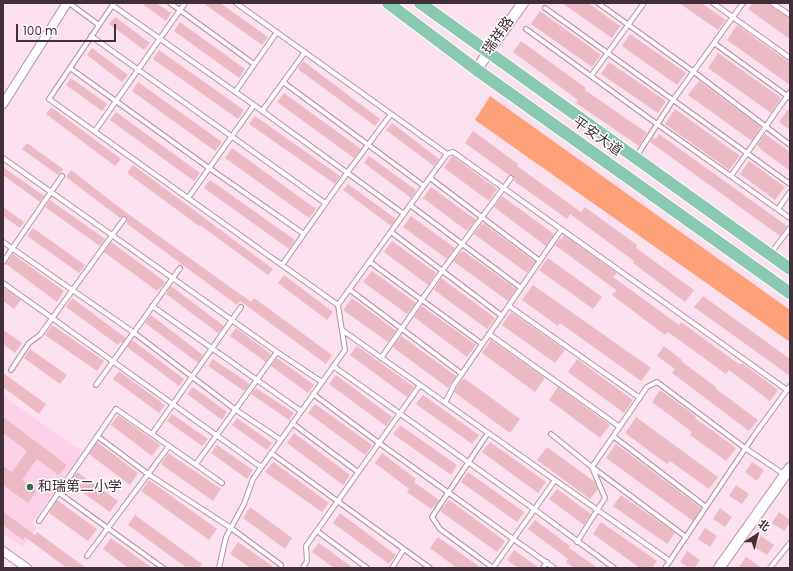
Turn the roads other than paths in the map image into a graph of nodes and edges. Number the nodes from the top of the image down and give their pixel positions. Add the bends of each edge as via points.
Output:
1 (68, 3) edge
2 (170, 3) edge
3 (185, 3) edge
4 (236, 3) edge
5 (388, 3) edge
6 (420, 3) edge
7 (523, 3) edge
8 (598, 3) edge
9 (644, 3) edge
10 (713, 3) edge
11 (743, 3) edge
12 (772, 3) edge
13 (113, 4) edge
14 (545, 8) dead end
15 (180, 10) junction
16 (790, 15) edge
17 (733, 17) junction
18 (628, 24) junction
19 (99, 25) junction
20 (526, 29) dead end
21 (277, 32) junction
22 (91, 36) junction
23 (160, 39) junction
24 (714, 43) junction
25 (305, 52) junction
26 (488, 52) junction
27 (607, 52) junction
28 (790, 58) edge
29 (254, 64) junction
30 (70, 68) junction
31 (138, 70) junction
32 (477, 70) junction
33 (694, 72) junction
34 (591, 76) junction
35 (283, 82) junction
36 (235, 92) junction
37 (789, 95) edge
38 (673, 100) junction
39 (116, 101) junction
40 (3, 104) edge
41 (254, 105) junction
42 (262, 111) junction
43 (391, 114) junction
44 (656, 124) junction
45 (766, 126) junction
46 (95, 131) junction
47 (232, 136) junction
48 (368, 144) junction
49 (790, 145) edge
50 (747, 153) junction
51 (446, 154) junction
52 (3, 158) edge
53 (635, 158) junction
54 (209, 168) junction
55 (346, 173) junction
56 (62, 176) dead end
57 (731, 176) junction
58 (430, 178) junction
59 (511, 178) dead end
60 (790, 184) edge
61 (424, 186) junction
62 (503, 189) junction
63 (790, 192) edge
64 (52, 193) junction
65 (188, 198) junction
66 (325, 203) junction
67 (410, 206) junction
68 (778, 209) junction
69 (404, 214) junction
70 (482, 217) junction
71 (790, 218) edge
72 (124, 219) dead end
73 (790, 228) edge
74 (561, 230) junction
75 (391, 232) junction
76 (304, 234) junction
77 (112, 235) junction
78 (3, 242) edge
79 (462, 244) junction
80 (12, 249) junction
81 (770, 254) junction
82 (540, 261) junction
83 (3, 262) edge
84 (370, 262) junction
85 (282, 265) junction
86 (180, 268) dead end
87 (790, 269) edge
88 (442, 271) junction
89 (172, 278) junction
90 (3, 283) edge
91 (521, 288) junction
92 (72, 290) junction
93 (350, 290) junction
94 (790, 293) edge
95 (422, 300) junction
96 (338, 305) junction
97 (152, 306) junction
98 (508, 306) junction
99 (241, 307) dead end
100 (502, 316) junction
101 (52, 318) junction
102 (232, 320) junction
103 (402, 329) junction
104 (342, 330) junction
105 (133, 332) junction
106 (489, 334) junction
107 (482, 344) junction
108 (212, 349) junction
109 (277, 352) junction
110 (381, 358) junction
111 (113, 362) junction
112 (334, 366) junction
113 (11, 370) dead end
114 (462, 374) junction
115 (193, 377) junction
116 (257, 380) junction
117 (322, 382) junction
118 (96, 384) dead end
119 (420, 385) junction
120 (789, 388) edge
121 (313, 394) junction
122 (640, 398) junction
123 (445, 403) junction
124 (173, 405) junction
125 (236, 410) junction
126 (301, 411) junction
127 (400, 413) junction
128 (292, 423) junction
129 (620, 427) junction
130 (488, 433) junction
131 (152, 434) junction
132 (551, 434) dead end
133 (97, 436) junction
134 (216, 436) junction
135 (613, 436) junction
136 (281, 440) junction
137 (379, 443) junction
138 (169, 446) junction
139 (745, 448) junction
140 (272, 453) junction
141 (468, 462) junction
142 (196, 464) junction
143 (261, 467) junction
144 (592, 467) junction
145 (358, 472) junction
146 (788, 472) edge
147 (148, 474) junction
148 (555, 480) junction
149 (222, 483) dead end
150 (448, 492) junction
151 (59, 493) junction
152 (338, 500) junction
153 (706, 507) junction
154 (534, 509) junction
155 (598, 510) junction
156 (39, 521) dead end
157 (231, 528) junction
158 (108, 529) junction
159 (317, 531) junction
160 (686, 537) junction
161 (514, 538) junction
162 (578, 542) junction
163 (790, 543) edge
164 (404, 549) junction
165 (3, 551) edge
166 (87, 556) dead end
167 (670, 561) junction
168 (547, 562) junction
169 (281, 565) dead end
170 (772, 567) edge
171 (27, 568) edge
172 (163, 568) edge
173 (218, 568) edge
174 (302, 568) edge
175 (368, 568) edge
176 (392, 568) edge
177 (430, 568) edge
178 (493, 568) edge
179 (543, 568) edge
180 (554, 568) edge
181 (614, 568) edge
182 (665, 568) edge
183 (719, 568) edge

1 - 19 lane
1 - 40 street
2 - 15 lane
3 - 15 lane
4 - 21 lane
5 - 32 main road, 平安大道
6 - 26 main road, 平安大道
7 - 26 street, 瑞祥路
8 - 18 lane
9 - 18 lane
10 - 17 lane
11 - 17 lane
12 - 16 lane
13 - 19 lane
13 - 23 lane
14 - 27 lane
15 - 23 lane
15 - 29 lane
17 - 24 lane
17 - 28 lane
18 - 27 lane
18 - 33 lane
19 - 22 lane
20 - 34 lane
21 - 25 lane
21 - 29 lane
22 - 30 lane
22 - 31 lane
23 - 31 lane
23 - 36 lane
24 - 33 lane
24 - 37 lane
25 - 35 lane
25 - 43 lane
26 - 32 street, 瑞祥路
26 - 53 main road, 平安大道
27 - 34 lane
27 - 38 lane
29 - 36 lane
30 - 39 lane
30 - 46 lane via 49,99
31 - 39 lane
31 - 47 lane
32 - 94 main road, 平安大道
33 - 38 lane
33 - 45 lane
34 - 44 lane
35 - 42 lane
35 - 48 lane
36 - 41 lane
37 - 45 lane
38 - 44 lane
38 - 50 lane
39 - 46 lane
39 - 54 lane
41 - 42 lane
41 - 47 lane
42 - 55 lane
43 - 48 lane
43 - 51 lane
44 - 53 lane
44 - 57 lane
45 - 49 lane
45 - 50 lane
46 - 65 lane
47 - 54 lane
47 - 66 lane
48 - 55 lane
48 - 61 lane
50 - 57 lane
50 - 60 lane
51 - 58 lane
51 - 62 lane via 453,152
52 - 64 lane
53 - 81 main road, 平安大道
54 - 65 lane
54 - 76 lane
55 - 66 lane
55 - 69 lane
56 - 64 lane
57 - 68 lane
58 - 61 lane
58 - 70 lane
59 - 62 lane
61 - 67 lane
62 - 70 lane
62 - 74 lane
63 - 68 lane
64 - 77 lane
64 - 80 lane
65 - 85 lane
66 - 76 lane
67 - 69 lane
67 - 79 lane
68 - 71 lane
69 - 75 lane
70 - 79 lane
70 - 82 lane
72 - 77 lane
73 - 81 lane
74 - 82 lane
74 - 120 lane
75 - 84 lane
75 - 88 lane
76 - 85 lane
77 - 89 lane
77 - 92 lane
78 - 80 lane
79 - 88 lane
79 - 91 lane
80 - 83 lane
80 - 92 lane
81 - 87 main road, 平安大道
82 - 91 lane
84 - 93 lane
84 - 95 lane
85 - 96 lane
86 - 89 lane
88 - 95 lane
88 - 100 lane
89 - 97 lane
89 - 102 lane
90 - 101 lane
91 - 98 lane
92 - 101 lane
92 - 105 lane
93 - 96 lane
93 - 103 lane
95 - 103 lane
95 - 107 lane
96 - 104 lane
97 - 105 lane
97 - 108 lane
98 - 100 lane
98 - 122 lane
99 - 102 lane
100 - 106 lane
101 - 111 lane
101 - 113 lane
102 - 108 lane
102 - 109 lane
103 - 110 lane
103 - 114 lane
104 - 110 lane
104 - 112 lane via 345,350
105 - 111 lane
105 - 115 lane
106 - 107 lane
106 - 129 lane
107 - 114 lane
108 - 115 lane
108 - 116 lane
109 - 116 lane
109 - 117 lane
110 - 119 lane
111 - 118 lane
111 - 124 lane
112 - 117 lane
112 - 127 lane
114 - 123 lane
115 - 124 lane
115 - 125 lane
116 - 125 lane
116 - 126 lane
117 - 121 lane
119 - 123 lane
119 - 127 lane
120 - 139 lane
121 - 126 lane
121 - 137 lane
122 - 129 lane
122 - 139 lane via 647,387 658,382
123 - 130 lane
124 - 131 lane
124 - 134 lane
125 - 134 lane
125 - 136 lane
126 - 128 lane
127 - 137 lane
127 - 141 lane
128 - 136 lane
128 - 145 lane
129 - 135 lane
130 - 141 lane
130 - 148 lane
131 - 133 lane via 116,409
131 - 138 lane
132 - 144 lane
133 - 147 lane
133 - 151 lane
134 - 142 lane
134 - 143 lane
135 - 144 lane
135 - 153 lane
136 - 140 lane
137 - 145 lane
137 - 150 lane
138 - 142 lane
138 - 147 lane
139 - 146 lane
139 - 153 lane
140 - 143 lane
140 - 152 lane
141 - 150 lane
141 - 154 lane
142 - 149 lane
143 - 157 lane
144 - 155 lane via 605,498
144 - 160 lane
145 - 152 lane
146 - 183 street
147 - 157 lane
147 - 158 lane
148 - 154 lane
148 - 155 lane
150 - 161 lane
150 - 178 lane via 432,517 440,528
151 - 156 lane
151 - 158 lane
152 - 159 lane
152 - 164 lane
153 - 160 lane
154 - 161 lane
154 - 162 lane
155 - 162 lane
155 - 167 lane
157 - 169 lane
157 - 173 lane
158 - 166 lane
158 - 172 lane
159 - 174 lane via 306,546 307,561
159 - 175 lane
160 - 167 lane
161 - 168 lane
161 - 178 lane
162 - 181 lane
163 - 170 lane
164 - 176 lane
164 - 177 lane
165 - 171 street
167 - 182 lane
168 - 179 lane
168 - 180 lane

